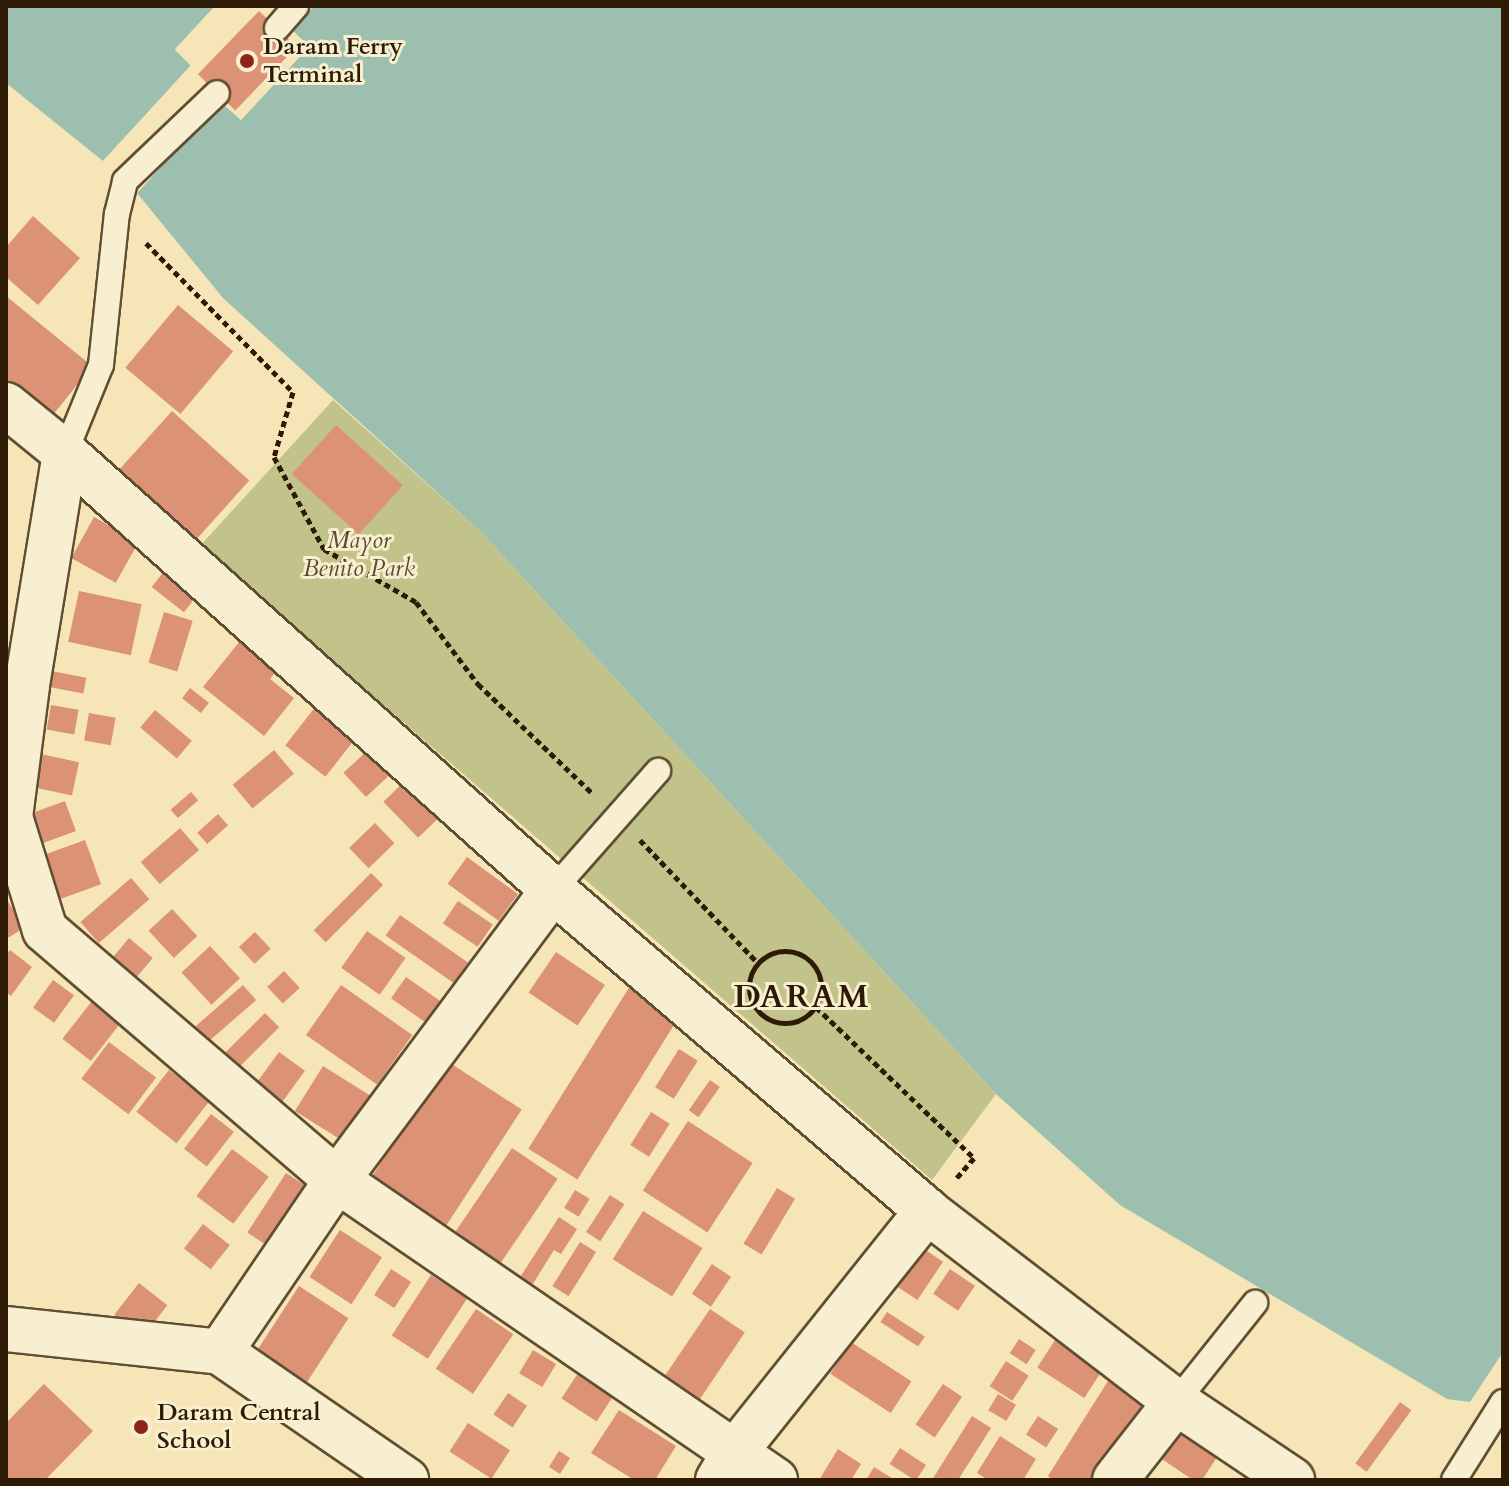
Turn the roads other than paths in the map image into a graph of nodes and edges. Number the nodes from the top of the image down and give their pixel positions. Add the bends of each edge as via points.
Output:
1 (296, 6) edge
2 (277, 28) dead end
3 (217, 93) dead end
4 (6, 405) edge
5 (65, 453) junction
6 (658, 771) dead end
7 (553, 890) junction
8 (337, 1180) junction
9 (927, 1211) junction
10 (1255, 1303) dead end
11 (6, 1329) edge
12 (220, 1352) junction
13 (1176, 1402) junction
14 (1503, 1402) edge
15 (726, 1467) edge
16 (406, 1480) edge
17 (775, 1480) edge
18 (1115, 1480) edge
19 (1292, 1480) edge
20 (1454, 1480) edge

1 - 2 lane
3 - 5 lane via 125,181 101,365
4 - 5 street
5 - 7 street
5 - 8 street via 10,817 45,930
6 - 7 lane
7 - 8 street
7 - 9 street
8 - 12 street
8 - 15 street
9 - 13 street
9 - 15 street
10 - 13 lane
11 - 12 street
12 - 16 street
13 - 18 street
13 - 19 street
14 - 20 lane
15 - 17 street

